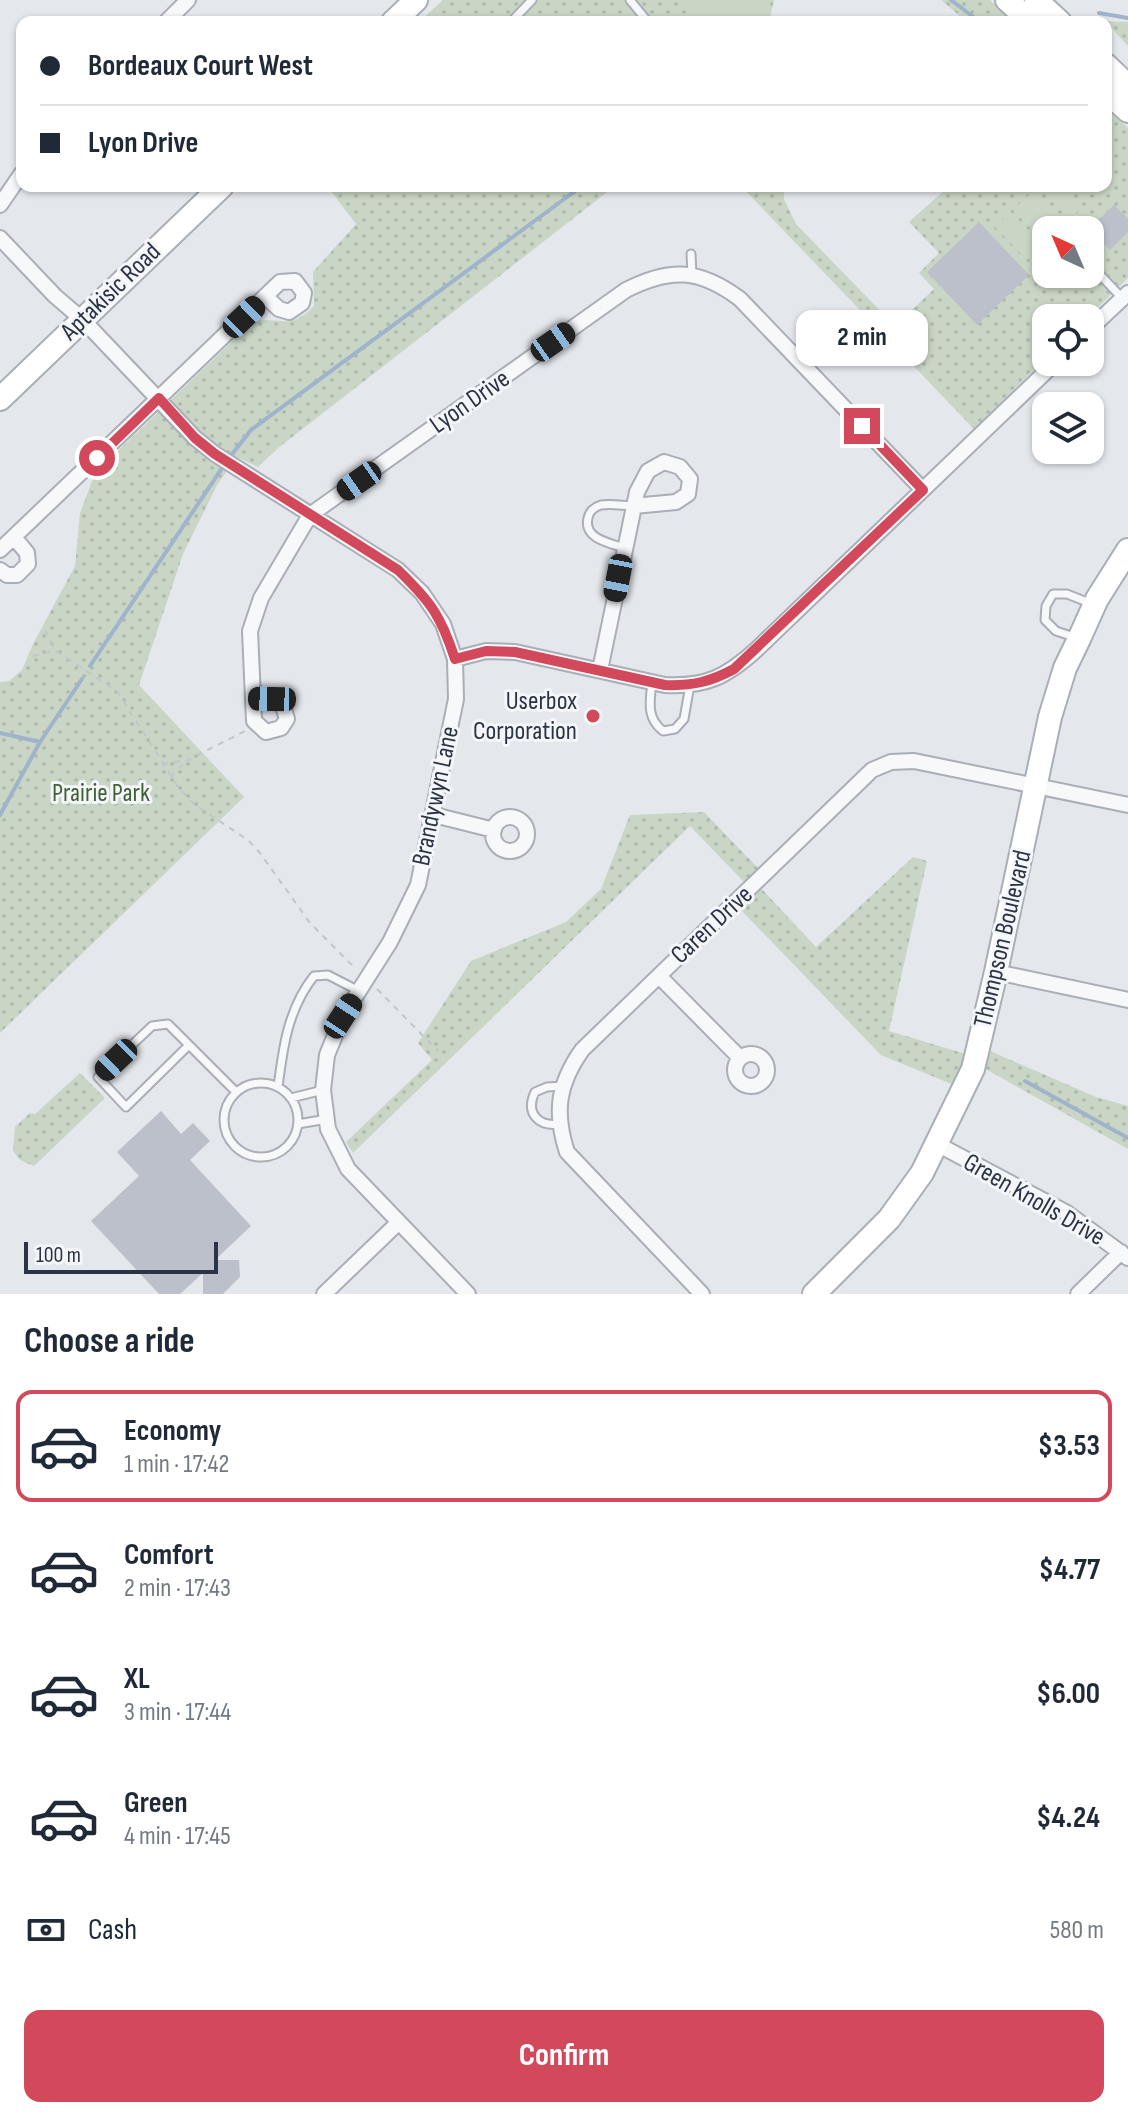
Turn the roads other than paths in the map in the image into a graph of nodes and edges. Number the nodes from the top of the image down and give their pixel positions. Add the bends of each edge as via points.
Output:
1 (188, 0) edge
2 (416, 0) edge
3 (532, 0) edge
4 (630, 0) edge
5 (1007, 0) edge
6 (1036, 0) edge
7 (172, 16) edge
8 (399, 16) edge
9 (517, 16) edge
10 (643, 16) edge
11 (1024, 16) edge
12 (1053, 16) edge
13 (1112, 71) edge
14 (1128, 86) edge
15 (1112, 96) edge
16 (1128, 111) edge
17 (16, 182) edge
18 (216, 192) edge
19 (0, 205) edge
20 (0, 238) edge
21 (691, 254) dead end
22 (692, 275) junction
23 (1104, 276) edge
24 (1125, 295) edge
25 (265, 296) dead end
26 (1104, 315) edge
27 (83, 320) junction
28 (1041, 376) edge
29 (159, 398) junction
30 (0, 399) edge
31 (923, 490) junction
32 (634, 506) joint
33 (310, 515) junction
34 (14, 537) junction
35 (624, 548) junction
36 (0, 550) edge
37 (1128, 550) edge
38 (0, 570) edge
39 (1094, 605) junction
40 (1079, 639) junction
41 (455, 659) junction
42 (600, 670) junction
43 (652, 682) junction
44 (690, 685) junction
45 (253, 699) junction
46 (1036, 786) junction
47 (1128, 805) edge
48 (434, 815) junction
49 (494, 830) dead end
50 (996, 972) junction
51 (659, 976) junction
52 (363, 985) junction
53 (1128, 1000) edge
54 (189, 1045) junction
55 (740, 1058) dead end
56 (562, 1086) junction
57 (278, 1087) junction
58 (323, 1090) junction
59 (236, 1092) junction
60 (291, 1098) junction
61 (327, 1119) junction
62 (298, 1124) junction
63 (560, 1124) junction
64 (937, 1144) junction
65 (399, 1222) junction
66 (1124, 1255) edge
67 (324, 1294) edge
68 (468, 1294) edge
69 (702, 1294) edge
70 (814, 1294) edge
71 (1078, 1294) edge

1 - 7 street
2 - 8 street
3 - 9 lane
4 - 10 lane
5 - 11 street
6 - 12 street
13 - 14 street
15 - 16 street
17 - 19 street
18 - 27 street, Aptakisic Road
20 - 27 street, Brandywyn Lane
21 - 22 lane
22 - 31 street, Lyon Drive via 716,281 740,299
22 - 33 street, Lyon Drive via 647,280 626,290
23 - 24 lane
24 - 26 street
25 - 29 street
27 - 29 street, Brandywyn Lane
27 - 30 street, Aptakisic Road
28 - 31 street
29 - 33 street, Brandywyn Lane via 215,454
29 - 34 street
31 - 44 street via 734,669 710,682
32 - 35 street
32 - 35 lane via 603,504 587,519 594,536
33 - 41 street, Brandywyn Lane via 398,570 422,593 443,624
33 - 45 street via 254,614
34 - 36 street
34 - 38 street via 27,553 28,564 17,575
35 - 42 street
37 - 39 street, Thompson Boulevard
39 - 40 street, Thompson Boulevard
39 - 40 lane via 1053,594 1046,606 1045,620 1056,631
40 - 46 street, Thompson Boulevard via 1050,717
41 - 42 street via 486,651 515,652
41 - 48 street, Brandywyn Lane via 456,699
42 - 43 street
43 - 44 street
43 - 44 lane via 650,708 654,724 663,731 675,729 684,719
45 - 45 street via 256,725 266,732 285,724 282,703
46 - 47 street, Caren Drive
46 - 50 street, Thompson Boulevard
46 - 51 street, Caren Drive via 914,761 872,770
48 - 49 street
48 - 52 street, Brandywyn Lane via 418,885
50 - 53 street
50 - 64 street, Thompson Boulevard via 973,1069
51 - 55 street
51 - 56 street, Caren Drive via 582,1050
52 - 57 lane via 314,976 285,1034
52 - 58 street, Brandywyn Lane via 327,1055
54 - 54 lane via 168,1024 152,1026 98,1077 126,1107
54 - 59 lane
56 - 63 street, Caren Drive
56 - 63 lane via 535,1092 530,1102 540,1122
57 - 59 lane via 256,1083
57 - 60 lane
58 - 60 lane
58 - 61 street, Brandywyn Lane
59 - 62 lane via 223,1125 243,1153 278,1153 295,1136
60 - 62 lane
61 - 62 lane
61 - 65 street, Brandywyn Lane via 348,1169
63 - 69 street, Caren Drive via 567,1152
64 - 66 street, Green Knolls Drive via 1067,1213
64 - 70 street, Thompson Boulevard via 889,1219
65 - 67 street
65 - 68 street, Brandywyn Lane
66 - 71 street

